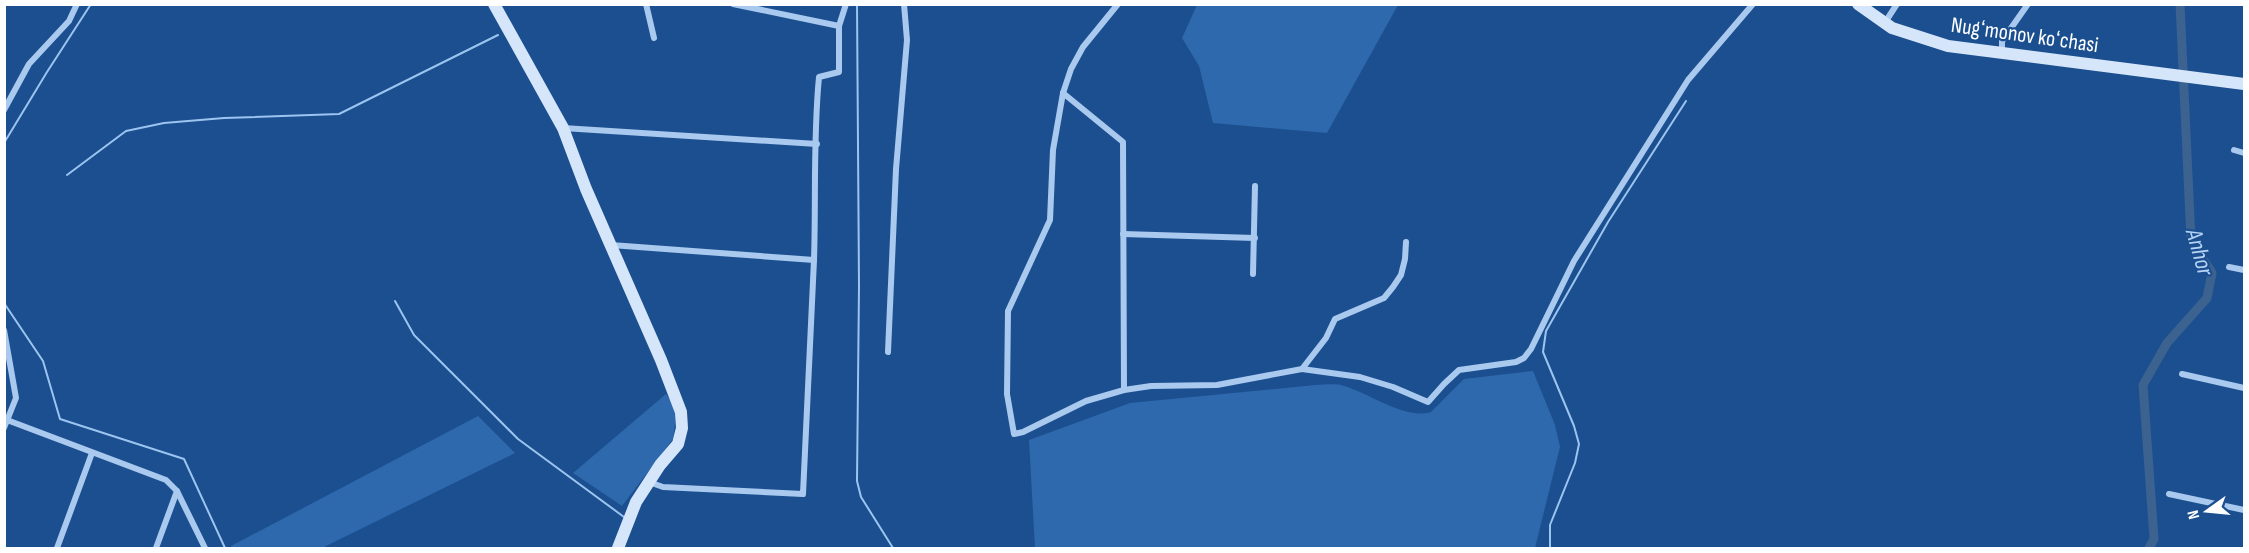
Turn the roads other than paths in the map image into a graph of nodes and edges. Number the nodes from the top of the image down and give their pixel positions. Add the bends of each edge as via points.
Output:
1 (77, 4) edge
2 (494, 4) edge
3 (646, 4) edge
4 (733, 4) edge
5 (846, 4) edge
6 (904, 4) edge
7 (1118, 4) edge
8 (1753, 4) edge
9 (1858, 4) edge
10 (1897, 4) edge
11 (2028, 4) edge
12 (1884, 24) junction
13 (839, 26) junction
14 (654, 38) dead end
15 (2002, 54) junction
16 (2244, 84) edge
17 (1063, 93) junction
18 (4, 110) edge
19 (563, 128) junction
20 (817, 144) junction
21 (2234, 150) dead end
22 (2244, 153) edge
23 (1255, 186) dead end
24 (1124, 234) junction
25 (1255, 238) junction
26 (1406, 243) dead end
27 (610, 245) junction
28 (814, 260) junction
29 (2229, 267) dead end
30 (2244, 270) edge
31 (1253, 274) dead end
32 (4, 330) edge
33 (888, 352) dead end
34 (1302, 369) junction
35 (2182, 374) dead end
36 (2244, 388) edge
37 (1124, 390) junction
38 (7, 420) junction
39 (4, 428) edge
40 (92, 453) junction
41 (649, 481) junction
42 (177, 491) junction
43 (2169, 494) dead end
44 (2244, 510) edge
45 (57, 549) edge
46 (156, 549) edge
47 (206, 549) edge
48 (618, 549) edge

1 - 18 street via 69,21 29,64
2 - 19 street
3 - 14 street
4 - 13 street
5 - 13 street
6 - 33 street via 907,40 896,169
7 - 17 street via 1076,58
8 - 34 street via 1688,81 1574,261 1537,340 1524,358 1459,370 1428,402 1360,377
9 - 12 street, Nugʻmonov koʻchasi
10 - 12 street
11 - 15 street via 2002,42
12 - 15 street, Nugʻmonov koʻchasi via 1936,43
13 - 20 street via 839,72 819,77 814,122
15 - 16 street, Nugʻmonov koʻchasi
17 - 24 street via 1123,142
17 - 37 street via 1053,150 1050,220 1008,311 1007,394 1014,434 1086,401
19 - 20 street
19 - 27 street
20 - 28 street
21 - 22 street
23 - 25 street
24 - 25 street
24 - 37 street
25 - 31 street
26 - 34 street via 1401,275 1394,288 1384,298 1335,319
27 - 28 street
27 - 41 street via 681,412 678,444
28 - 41 street via 803,494 663,487
29 - 30 street
32 - 38 street via 16,398
34 - 37 street via 1217,385
35 - 36 street
38 - 39 street
38 - 40 street
40 - 42 street via 166,480
40 - 45 street
41 - 48 street via 636,502
42 - 46 street
42 - 47 street
43 - 44 street

